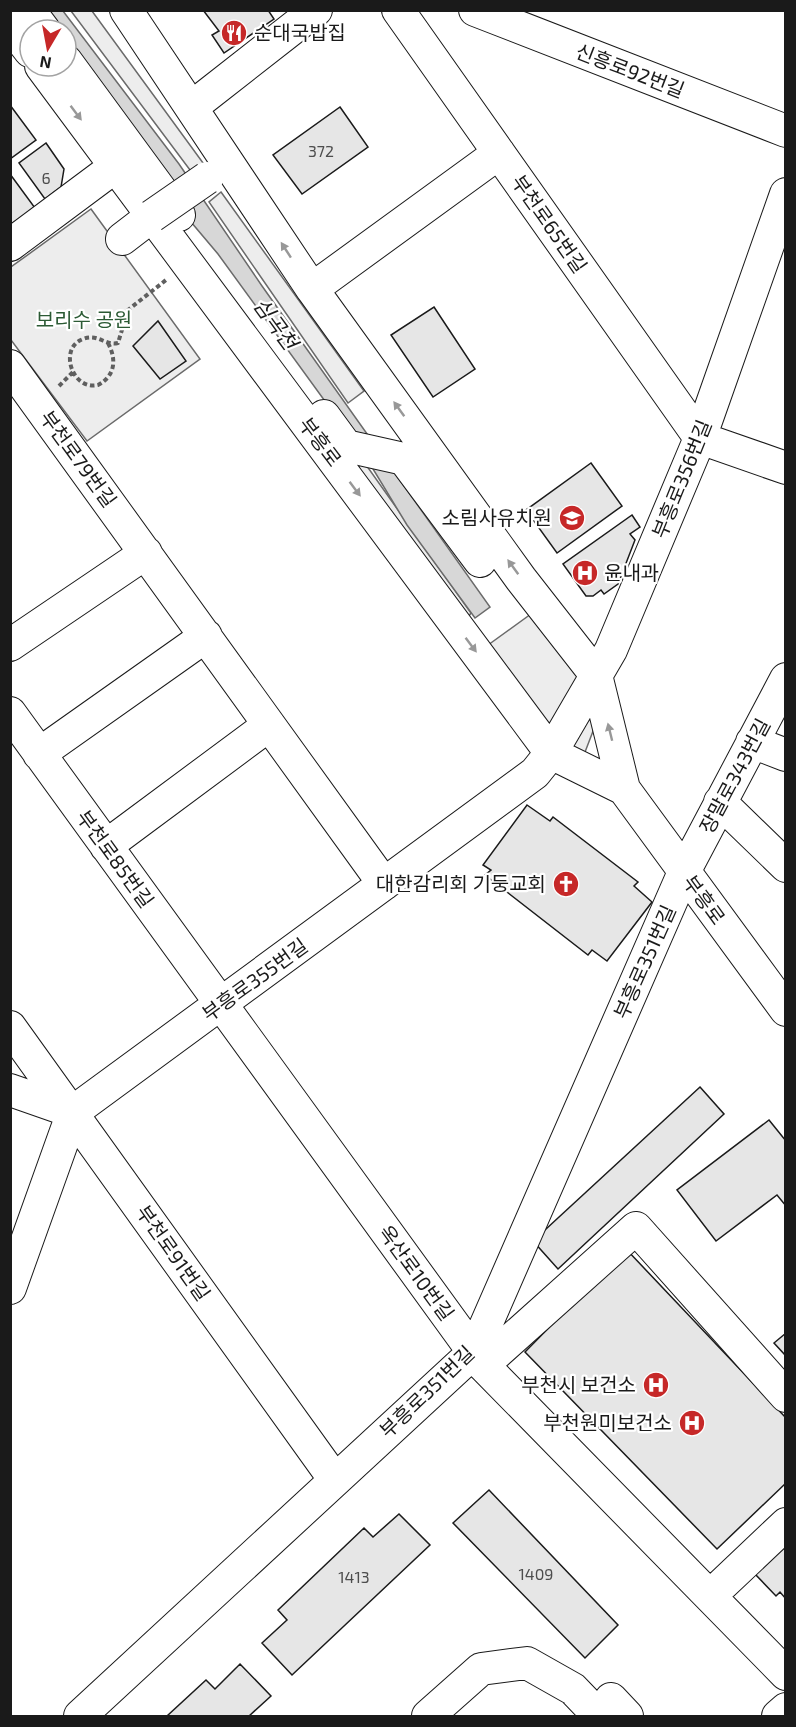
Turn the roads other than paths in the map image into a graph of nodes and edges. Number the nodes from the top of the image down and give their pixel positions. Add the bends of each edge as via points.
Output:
1 (126, 10) edge
2 (316, 10) edge
3 (398, 10) edge
4 (475, 10) edge
5 (78, 77) edge
6 (50, 78) edge
7 (192, 107) junction
8 (786, 131) edge
9 (499, 153) junction
10 (116, 166) junction
11 (218, 170) junction
12 (786, 194) edge
13 (157, 213) junction
14 (122, 239) dead end
15 (10, 245) edge
16 (312, 289) junction
17 (10, 366) edge
18 (325, 416) junction
19 (700, 438) junction
20 (786, 468) edge
21 (146, 553) junction
22 (480, 561) dead end
23 (206, 636) junction
24 (10, 645) edge
25 (596, 675) junction
26 (786, 679) edge
27 (10, 713) edge
28 (269, 725) junction
29 (752, 742) junction
30 (551, 753) junction
31 (39, 754) junction
32 (786, 755) edge
33 (624, 789) junction
34 (720, 802) junction
35 (106, 846) junction
36 (786, 866) edge
37 (684, 872) junction
38 (384, 884) junction
39 (220, 1005) junction
40 (786, 1010) edge
41 (10, 1027) edge
42 (10, 1090) edge
43 (73, 1113) junction
44 (17, 1251) edge
45 (10, 1288) edge
46 (478, 1358) junction
47 (786, 1396) edge
48 (335, 1480) junction
49 (786, 1524) edge
50 (710, 1596) junction
51 (786, 1674) edge
52 (786, 1709) edge
53 (612, 1711) edge
54 (80, 1716) edge
55 (429, 1716) edge
56 (778, 1716) edge

1 - 7 street, 부흥로
2 - 7 street
3 - 9 street, 부천로65번길
4 - 8 street, 신흥로92번길
5 - 18 street
6 -> 10 street, 부흥로
7 - 11 street, 부흥로
9 - 16 street
9 - 19 street, 부천로65번길
10 - 13 street, 부흥로
10 - 15 street
11 - 13 street, bridge
16 -> 11 street, 부흥로
12 - 19 street, 부흥로356번길
13 - 14 street
13 - 18 street via 284,376
13 -> 30 street, 부흥로 via 188,264
25 -> 16 street, 부흥로 via 521,579
17 - 21 street, 부천로79번길
18 - 22 street via 346,446 404,459
19 - 20 street
19 - 25 street, 부흥로356번길 via 611,650
21 - 23 street, 부천로79번길
21 - 24 street
23 - 28 street, 부천로79번길
23 - 31 street
25 - 30 street, 부흥로356번길
33 -> 25 street, 부흥로
26 - 29 street, 장말로343번길
27 - 31 street, 부천로85번길
28 - 35 street
28 - 38 street, 부천로79번길
29 - 32 street
29 - 34 street, 장말로343번길
30 - 33 street, 부흥로
30 - 38 street, 부흥로355번길 via 535,773
31 - 35 street, 부천로85번길
33 - 37 street, 부흥로
34 - 36 street
34 - 37 street, 장말로343번길
35 - 39 street, 부천로85번길
37 - 40 street, 부흥로
37 - 46 street, 부흥로351번길
38 - 39 street, 부흥로355번길
39 - 43 street, 부흥로355번길
39 - 46 street, 옥산로10번길
41 - 43 street, 부천로91번길
42 - 43 street
43 - 44 street
43 - 48 street, 부천로91번길
44 - 45 street
46 - 47 street via 636,1228
46 - 48 street, 부흥로351번길
46 - 50 street, 옥산로10번길
48 - 54 street, 부흥로351번길
49 - 50 street
50 - 51 street, 옥산로10번길
52 - 56 street
53 - 55 street via 527,1663 481,1669

